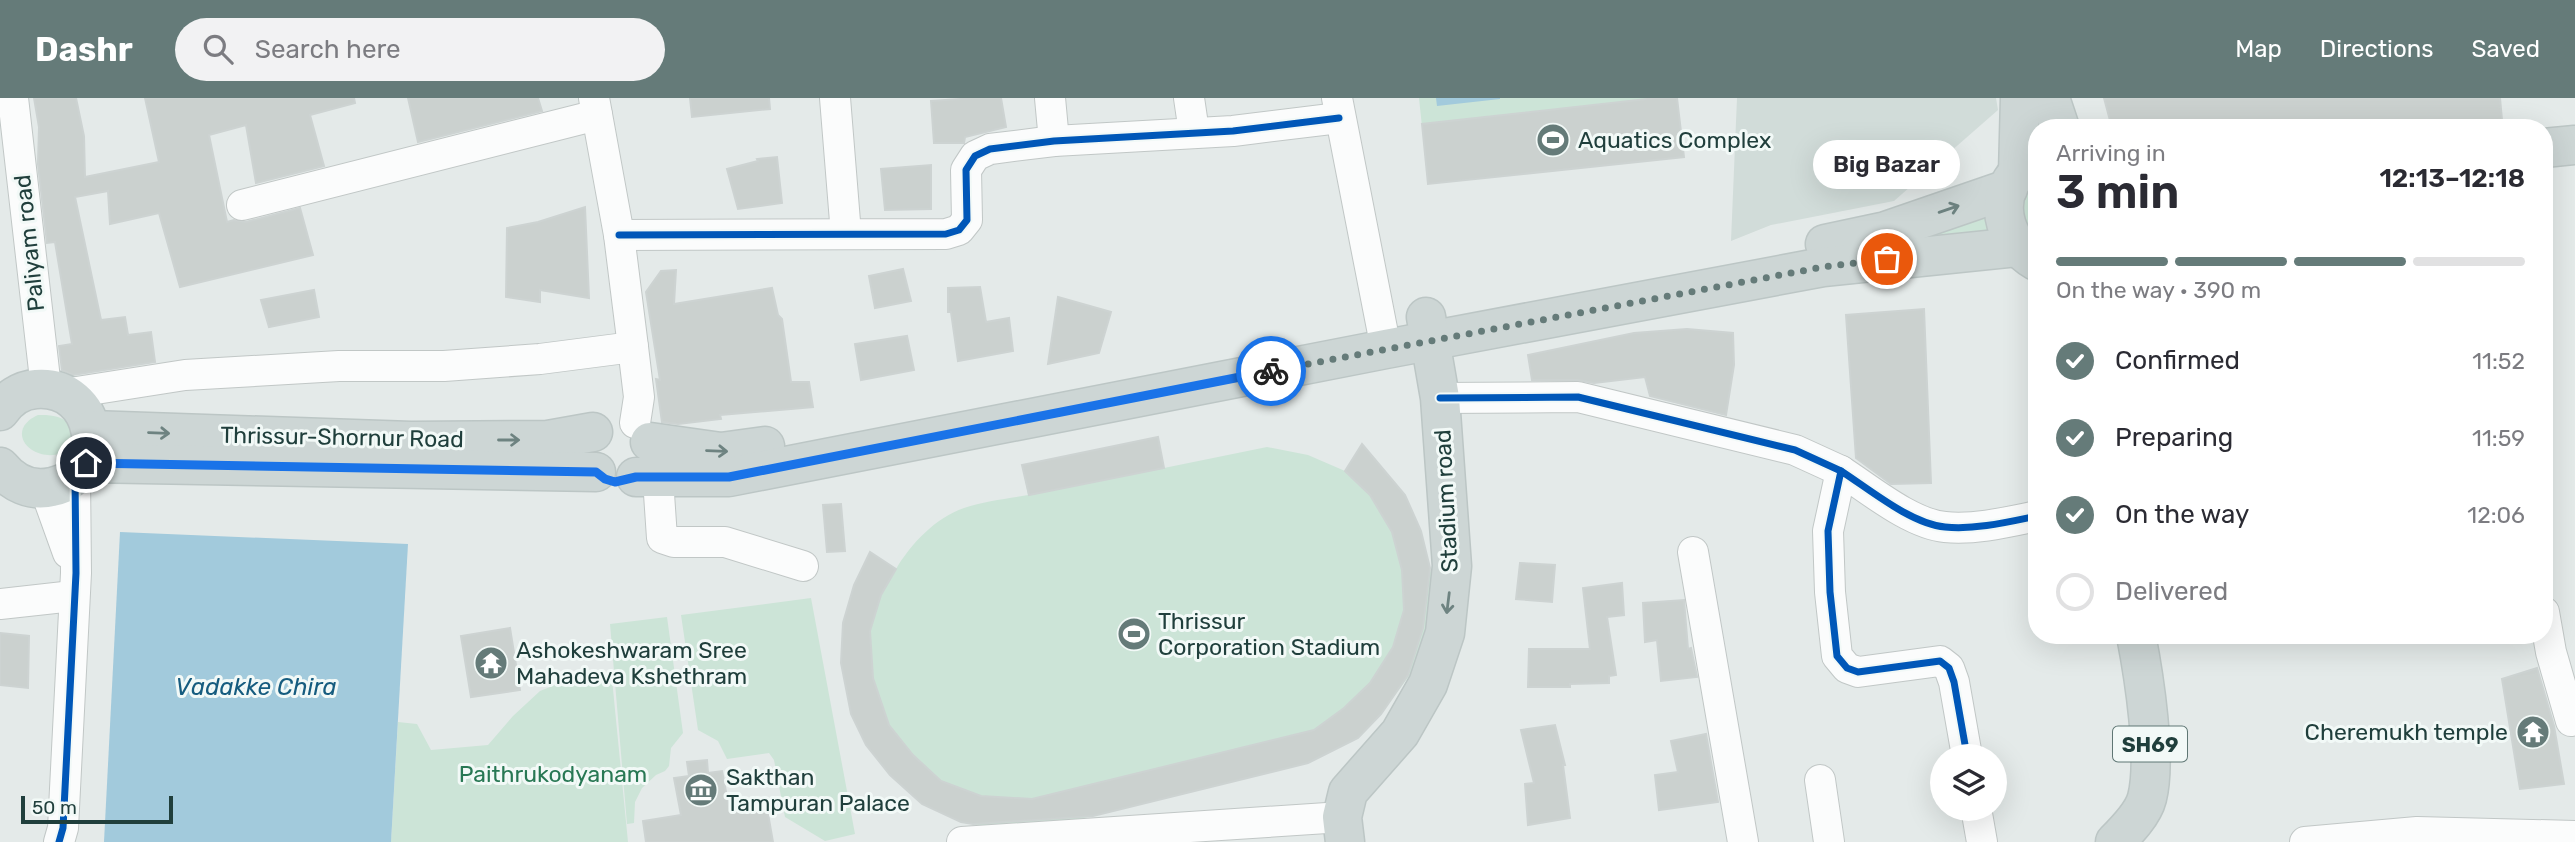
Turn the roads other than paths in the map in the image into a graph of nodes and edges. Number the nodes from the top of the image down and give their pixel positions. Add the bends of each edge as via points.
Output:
1 (13, 98) edge
2 (835, 98) edge
3 (1050, 98) edge
4 (1189, 98) edge
5 (2020, 98) edge
6 (2050, 98) edge
7 (595, 107) edge
8 (1338, 108) edge
9 (2057, 119) edge
10 (1194, 132) junction
11 (1054, 141) junction
12 (2575, 145) edge
13 (2553, 147) edge
14 (2575, 172) edge
15 (2553, 173) edge
16 (2021, 175) edge
17 (242, 205) dead end
18 (846, 234) junction
19 (619, 235) junction
20 (2028, 254) edge
21 (2028, 258) edge
22 (1812, 262) junction
23 (1428, 328) junction
24 (1383, 336) junction
25 (633, 346) junction
26 (55, 391) junction
27 (1440, 398) junction
28 (0, 411) edge
29 (593, 432) junction
30 (642, 432) junction
31 (74, 464) junction
32 (0, 467) edge
33 (1841, 471) junction
34 (596, 472) junction
35 (647, 478) junction
36 (2028, 518) edge
37 (1693, 552) dead end
38 (803, 566) dead end
39 (75, 585) junction
40 (0, 604) edge
41 (2137, 644) edge
42 (2549, 644) edge
43 (2571, 721) dead end
44 (1965, 744) edge
45 (1820, 780) dead end
46 (1978, 821) edge
47 (1343, 830) edge
48 (2575, 836) edge
49 (2417, 837) edge
50 (59, 842) edge
51 (962, 842) edge
52 (1743, 842) edge
53 (1829, 842) edge
54 (1982, 842) edge
55 (2115, 842) edge
56 (2305, 842) edge

1 - 26 street, Paliyam road
2 - 18 street
3 - 11 street
4 - 10 street
5 - 16 main road
6 - 9 main road
7 - 17 street
7 - 19 street
8 - 10 street via 1233,131
8 - 24 street
10 - 11 street
11 - 18 street via 990,149 975,156 966,170 967,220 959,230 946,234
12 - 13 main road
14 - 15 main road
16 - 20 main road via 2004,204 2004,219 2008,234
22 -> 16 main road
18 - 19 street
19 - 25 street
21 - 22 main road
22 - 23 main road
23 - 24 main road
23 - 27 main road, Stadium road
30 -> 24 main road via 720,452 751,449
24 - 35 main road via 729,477
25 - 26 street via 444,366 339,366 186,375
25 - 30 street
26 - 28 main road via 30,389
26 - 31 main road via 76,401 85,414
27 - 33 street via 1578,397 1795,450
27 -> 47 main road, Stadium road via 1452,566 1445,634 1428,684 1400,733 1348,792
29 - 30 main road via 619,418
31 -> 29 main road, Thrissur-Shornur Road via 411,441 548,440
29 - 34 main road via 587,453
30 - 35 main road via 649,462
31 - 32 main road via 28,487
31 - 34 main road, Thrissur-Shornur Road
31 - 39 street
33 - 36 street via 1919,520 1945,527
33 - 44 street via 1828,531 1837,656 1858,673 1940,661 1949,668 1954,682
34 - 35 main road via 615,482
35 - 38 street via 662,538 725,542
37 - 52 street
39 - 40 street
39 - 50 street
41 - 55 main road, SH69 via 2152,763 2147,801
42 - 43 street
45 - 53 street
46 - 54 street
47 - 51 street
48 - 49 street
49 - 56 street

